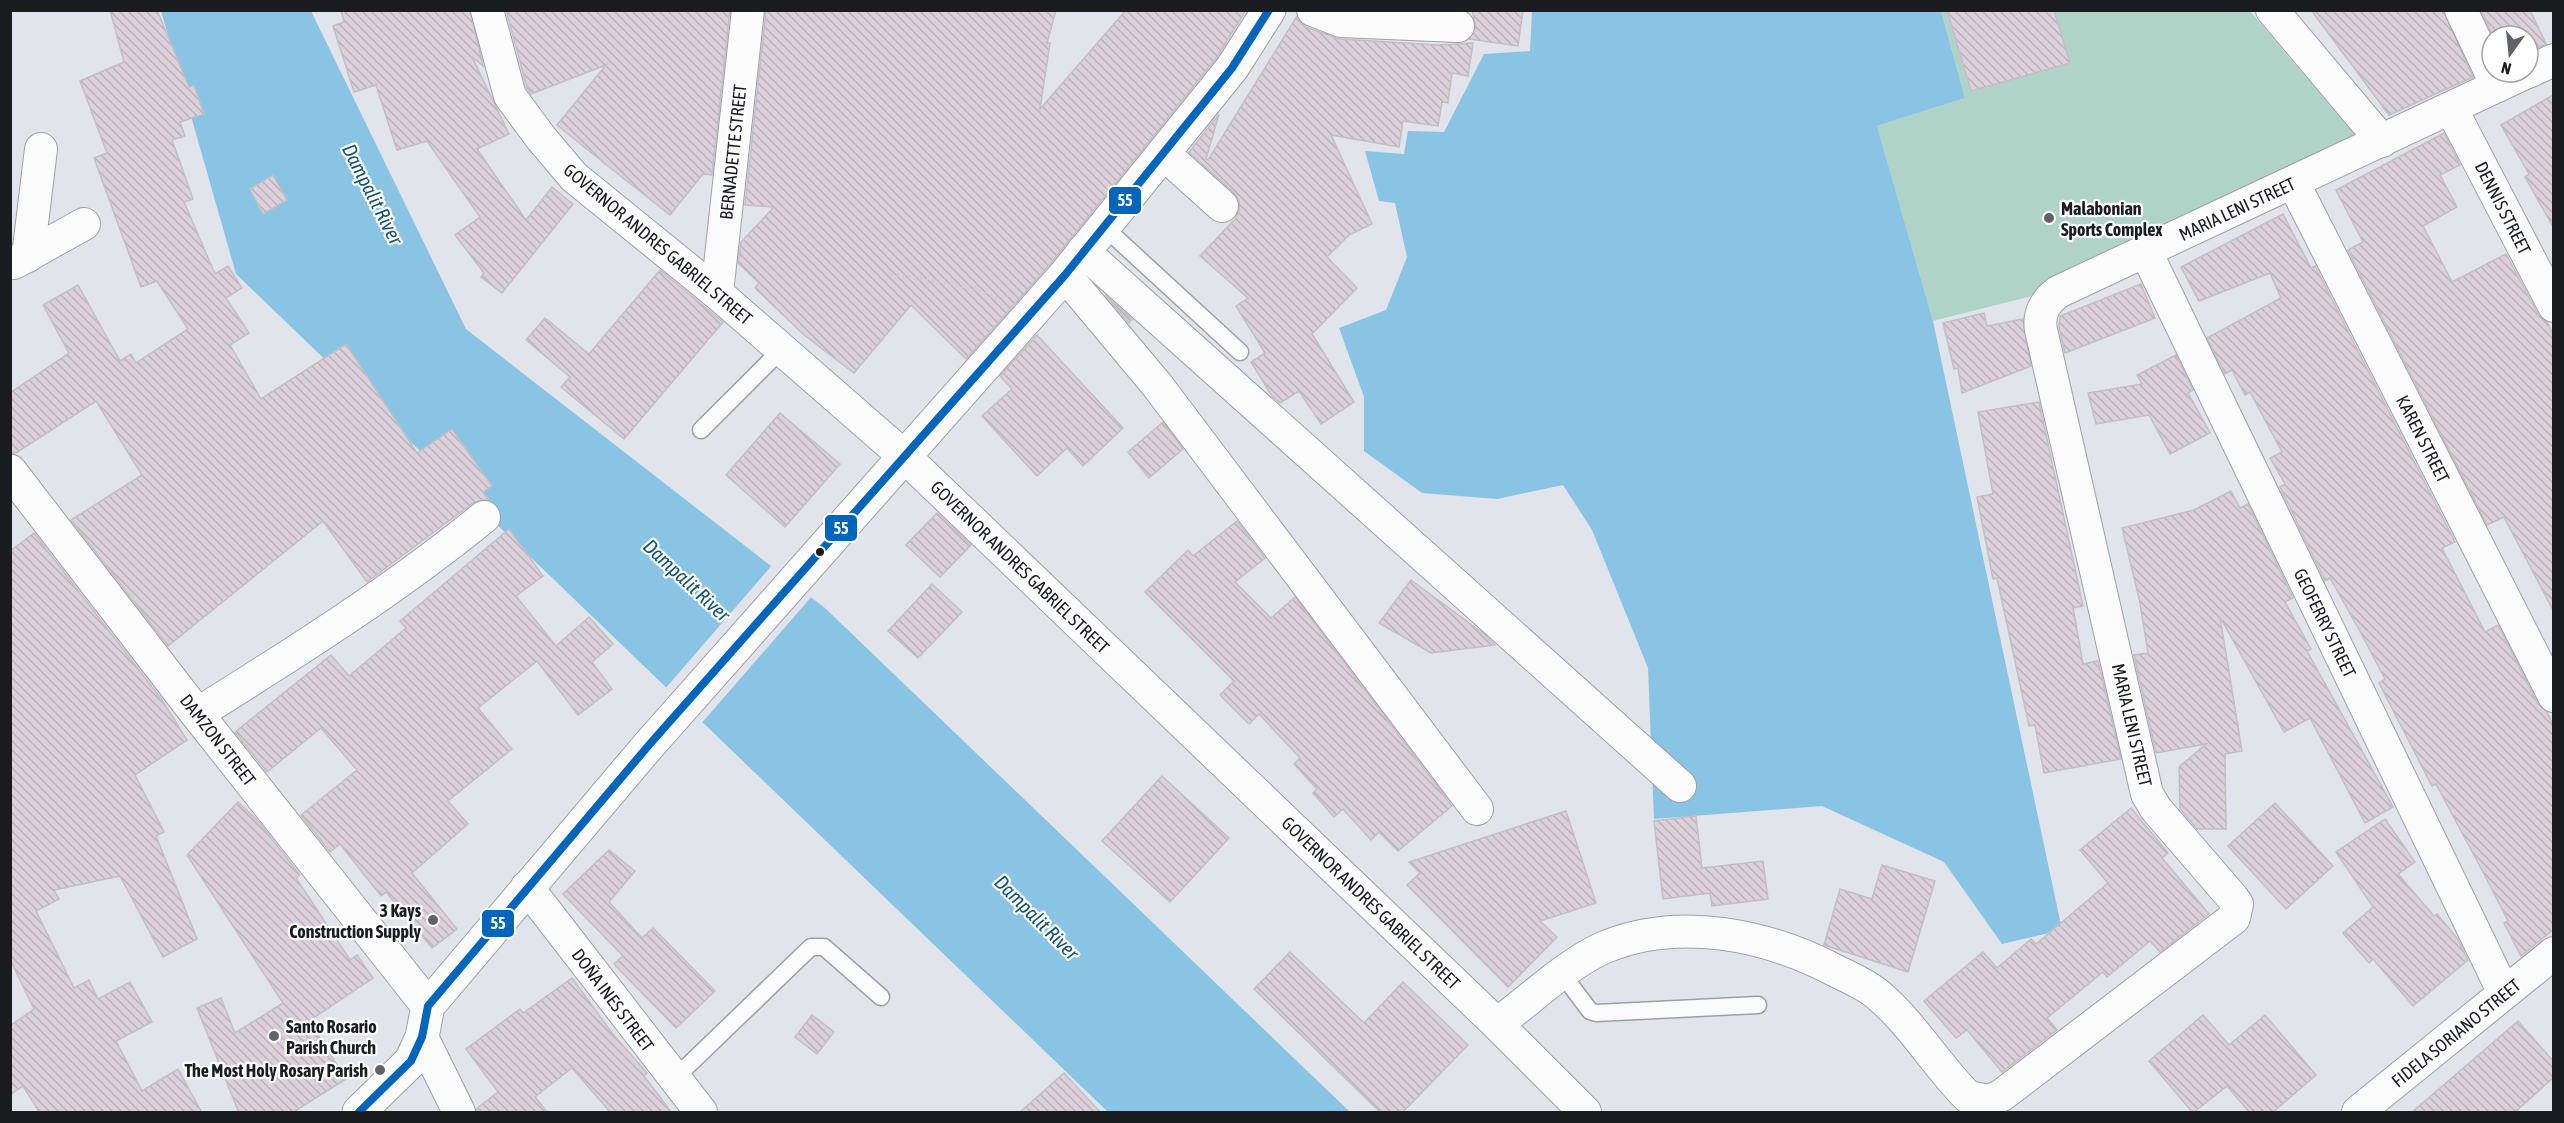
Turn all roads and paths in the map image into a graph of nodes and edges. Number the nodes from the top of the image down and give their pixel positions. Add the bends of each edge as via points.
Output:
1 (486, 10) edge
2 (748, 10) edge
3 (1269, 10) edge
4 (1313, 10) edge
5 (2272, 10) edge
6 (2461, 10) edge
7 (1458, 26) dead end
8 (2502, 84) edge
9 (2498, 86) junction
10 (2452, 110) junction
11 (2382, 141) junction
12 (42, 149) dead end
13 (1163, 153) junction
14 (2293, 182) junction
15 (1222, 206) dead end
16 (84, 224) dead end
17 (1084, 250) junction
18 (2146, 252) junction
19 (19, 261) edge
20 (891, 274) dead end
21 (717, 293) junction
22 (2553, 306) edge
23 (1023, 322) junction
24 (782, 349) junction
25 (1240, 352) dead end
26 (701, 430) dead end
27 (905, 457) junction
28 (10, 471) edge
29 (484, 517) dead end
30 (2553, 696) edge
31 (197, 714) junction
32 (1680, 786) dead end
33 (1477, 809) dead end
34 (526, 886) junction
35 (2553, 953) edge
36 (1563, 975) junction
37 (2504, 993) junction
38 (881, 997) dead end
39 (1758, 1005) dead end
40 (425, 1022) junction
41 (1497, 1024) junction
42 (674, 1079) junction
43 (359, 1113) edge
44 (459, 1113) edge
45 (701, 1113) edge
46 (1585, 1113) edge
47 (2358, 1113) edge

1 - 21 street, GOVERNOR ANDRES GABRIEL STREET via 510,96 541,138 574,177
2 - 21 street, BERNADETTE STREET
3 - 13 main road via 1232,68
4 - 7 street via 1341,21
5 - 11 street
6 - 9 street
8 - 9 street, MARIA LENI STREET
9 - 10 street, MARIA LENI STREET
10 - 11 street, MARIA LENI STREET
10 - 22 street, DENNIS STREET
11 - 14 street, MARIA LENI STREET
12 - 19 street
13 - 15 street
13 - 17 main road
14 - 18 street, MARIA LENI STREET
14 - 30 street, KAREN STREET
16 - 19 street
17 - 23 main road
17 - 25 lane
17 - 32 street
17 - 33 street via 1157,385
18 - 36 street, MARIA LENI STREET via 2058,292 2049,299 2039,320 2148,794 2156,809 2237,904 2234,918 1990,1101 1968,1097 1876,994 1807,955 1776,945 1704,933 1630,938 1603,948
18 - 37 street, GEOFERRY STREET
20 - 23 path via 975,288 996,296
21 - 24 street, GOVERNOR ANDRES GABRIEL STREET
23 - 27 main road
24 - 26 lane
24 - 27 street, GOVERNOR ANDRES GABRIEL STREET
27 - 34 main road
27 - 41 street, GOVERNOR ANDRES GABRIEL STREET
28 - 31 main road, DAMZON STREET
29 - 31 street via 421,568 330,631
31 - 40 main road, DAMZON STREET
34 - 40 main road
34 - 42 street, DOÑA INES STREET
35 - 37 street, FIDELA SORIANO STREET
36 - 39 lane via 1590,1011 1596,1013
36 - 41 street, MARIA LENI STREET
37 - 47 street, FIDELA SORIANO STREET
38 - 42 lane via 824,946 812,946
40 - 43 main road via 411,1061
40 - 44 street
41 - 46 street, GOVERNOR ANDRES GABRIEL STREET
42 - 45 street, DOÑA INES STREET

